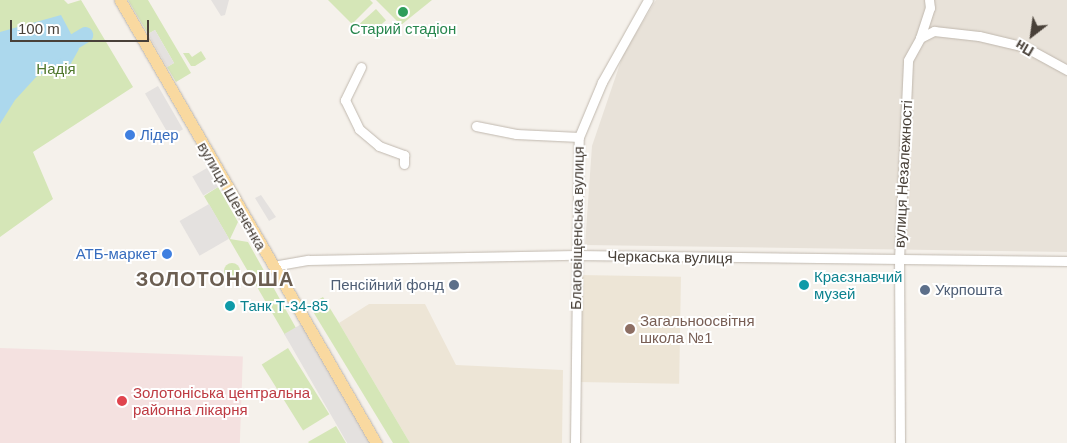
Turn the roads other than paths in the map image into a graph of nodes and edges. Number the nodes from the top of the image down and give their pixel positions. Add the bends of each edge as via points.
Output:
1 (120, 0) edge
2 (648, 0) edge
3 (929, 0) edge
4 (920, 38) junction
5 (361, 67) dead end
6 (1067, 70) edge
7 (476, 126) dead end
8 (579, 138) junction
9 (404, 164) dead end
10 (575, 255) junction
11 (899, 260) junction
12 (1067, 261) edge
13 (273, 266) junction
14 (376, 443) edge
15 (574, 443) edge
16 (900, 443) edge

1 - 13 main road, вулиця Шевченка
2 - 8 street, Благовіщенська вулиця via 602,82
3 - 4 street, вулиця Незалежності via 930,8
4 - 6 street via 934,31 979,36 1025,47
4 - 11 street, вулиця Незалежності via 908,60
5 - 9 street via 344,100 359,129 379,146 404,155
7 - 8 street via 516,134
8 - 10 street, Благовіщенська вулиця
10 - 11 street, Черкаська вулиця
10 - 13 street, Черкаська вулиця via 308,260
10 - 15 street, Благовіщенська вулиця
11 - 12 street, Черкаська вулиця
11 - 16 street, вулиця Незалежності
13 - 14 main road, вулиця Шевченка

